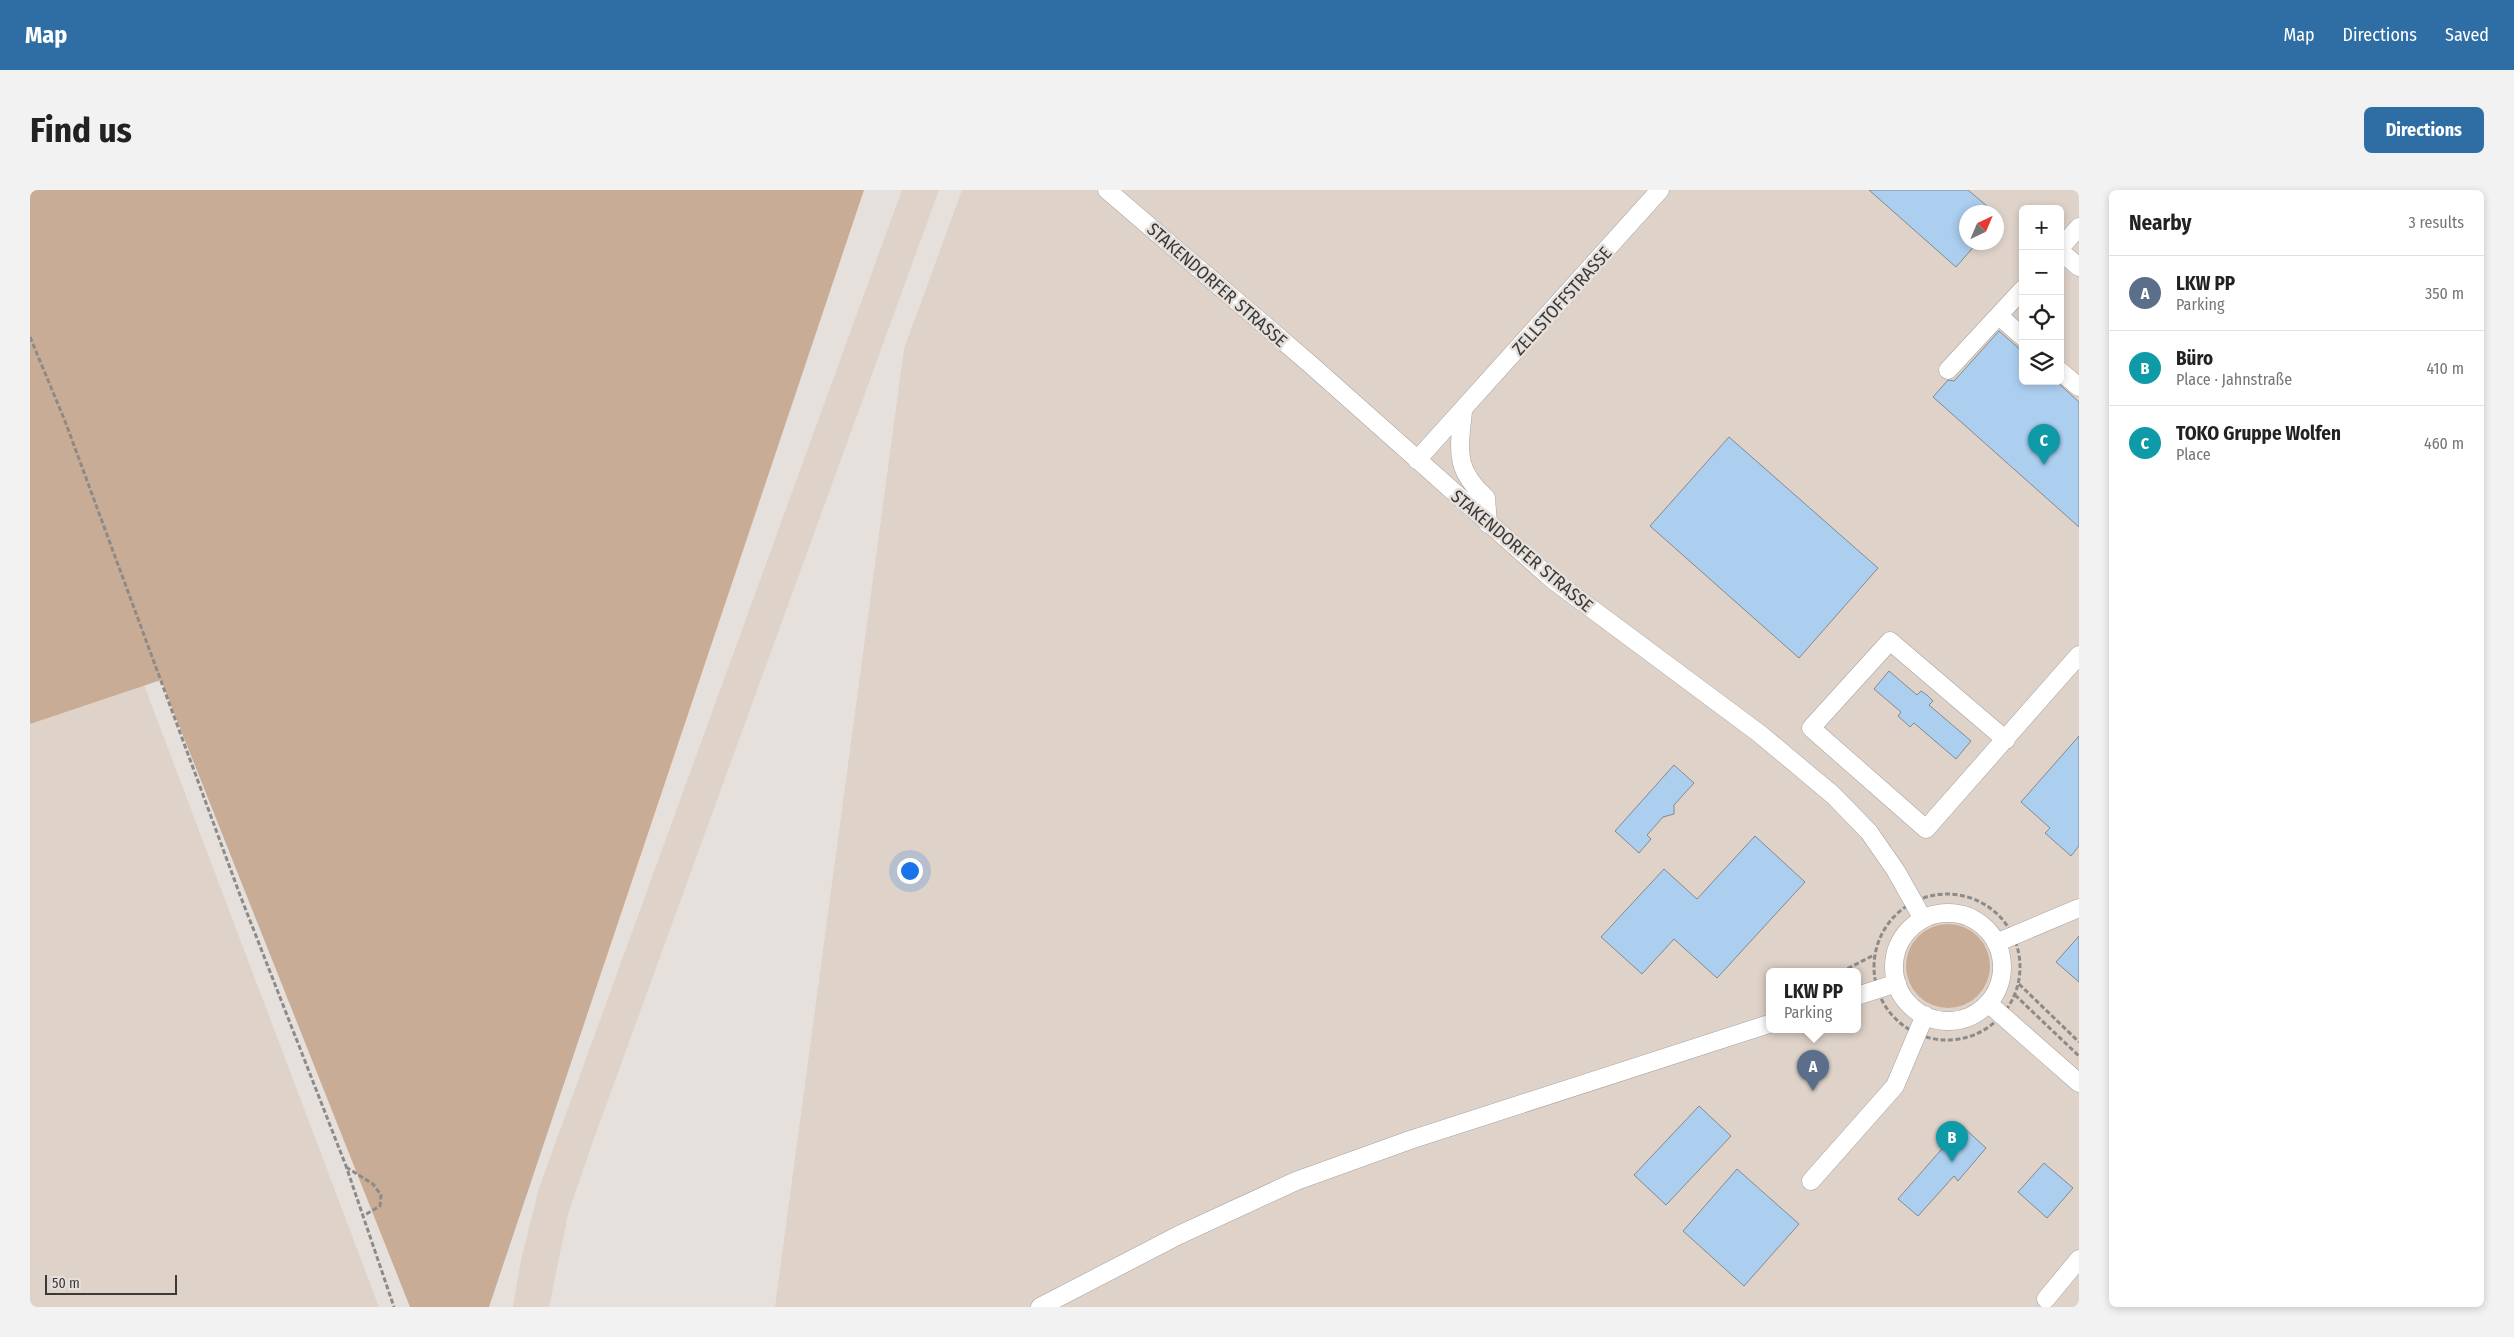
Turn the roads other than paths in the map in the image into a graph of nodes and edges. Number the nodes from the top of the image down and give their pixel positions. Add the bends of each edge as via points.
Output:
1 (1108, 190) edge
2 (1660, 190) edge
3 (2079, 227) edge
4 (2064, 244) edge
5 (2061, 250) edge
6 (2079, 267) edge
7 (2019, 293) edge
8 (1998, 316) junction
9 (2019, 334) edge
10 (1948, 370) dead end
11 (2064, 374) edge
12 (2079, 387) edge
13 (1463, 411) junction
14 (1417, 460) junction
15 (1488, 524) junction
16 (2079, 655) edge
17 (2006, 740) junction
18 (2079, 908) edge
19 (1923, 919) junction
20 (1996, 944) junction
21 (1897, 983) junction
22 (1861, 995) edge
23 (1988, 1003) junction
24 (1925, 1015) junction
25 (1766, 1025) edge
26 (2079, 1083) edge
27 (1811, 1181) dead end
28 (2079, 1259) edge
29 (2046, 1299) dead end
30 (1040, 1307) edge

1 - 14 street, STAKENDORFER STRASSE
2 - 13 street, ZELLSTOFFSTRASSE
3 - 4 street
5 - 6 street
7 - 8 street
8 - 9 street
8 - 10 street
11 - 12 street
13 - 14 street, ZELLSTOFFSTRASSE
13 - 15 street via 1460,440 1463,470 1471,484 1486,498
14 - 15 street, STAKENDORFER STRASSE
15 - 19 street, STAKENDORFER STRASSE via 1574,597 1760,734 1833,795 1869,832
16 - 17 street
17 - 17 street via 1926,829 1811,728 1890,641
18 - 20 street
19 - 20 street via 1951,913 1969,917 1985,928
19 - 21 street via 1901,942 1895,962
20 - 23 street via 2002,974
21 - 22 street
21 - 24 street via 1908,1002
23 - 24 street via 1975,1014 1959,1020 1947,1021
23 - 26 street
24 - 27 street via 1895,1086
25 - 30 street via 1328,1168 1237,1207
28 - 29 street

